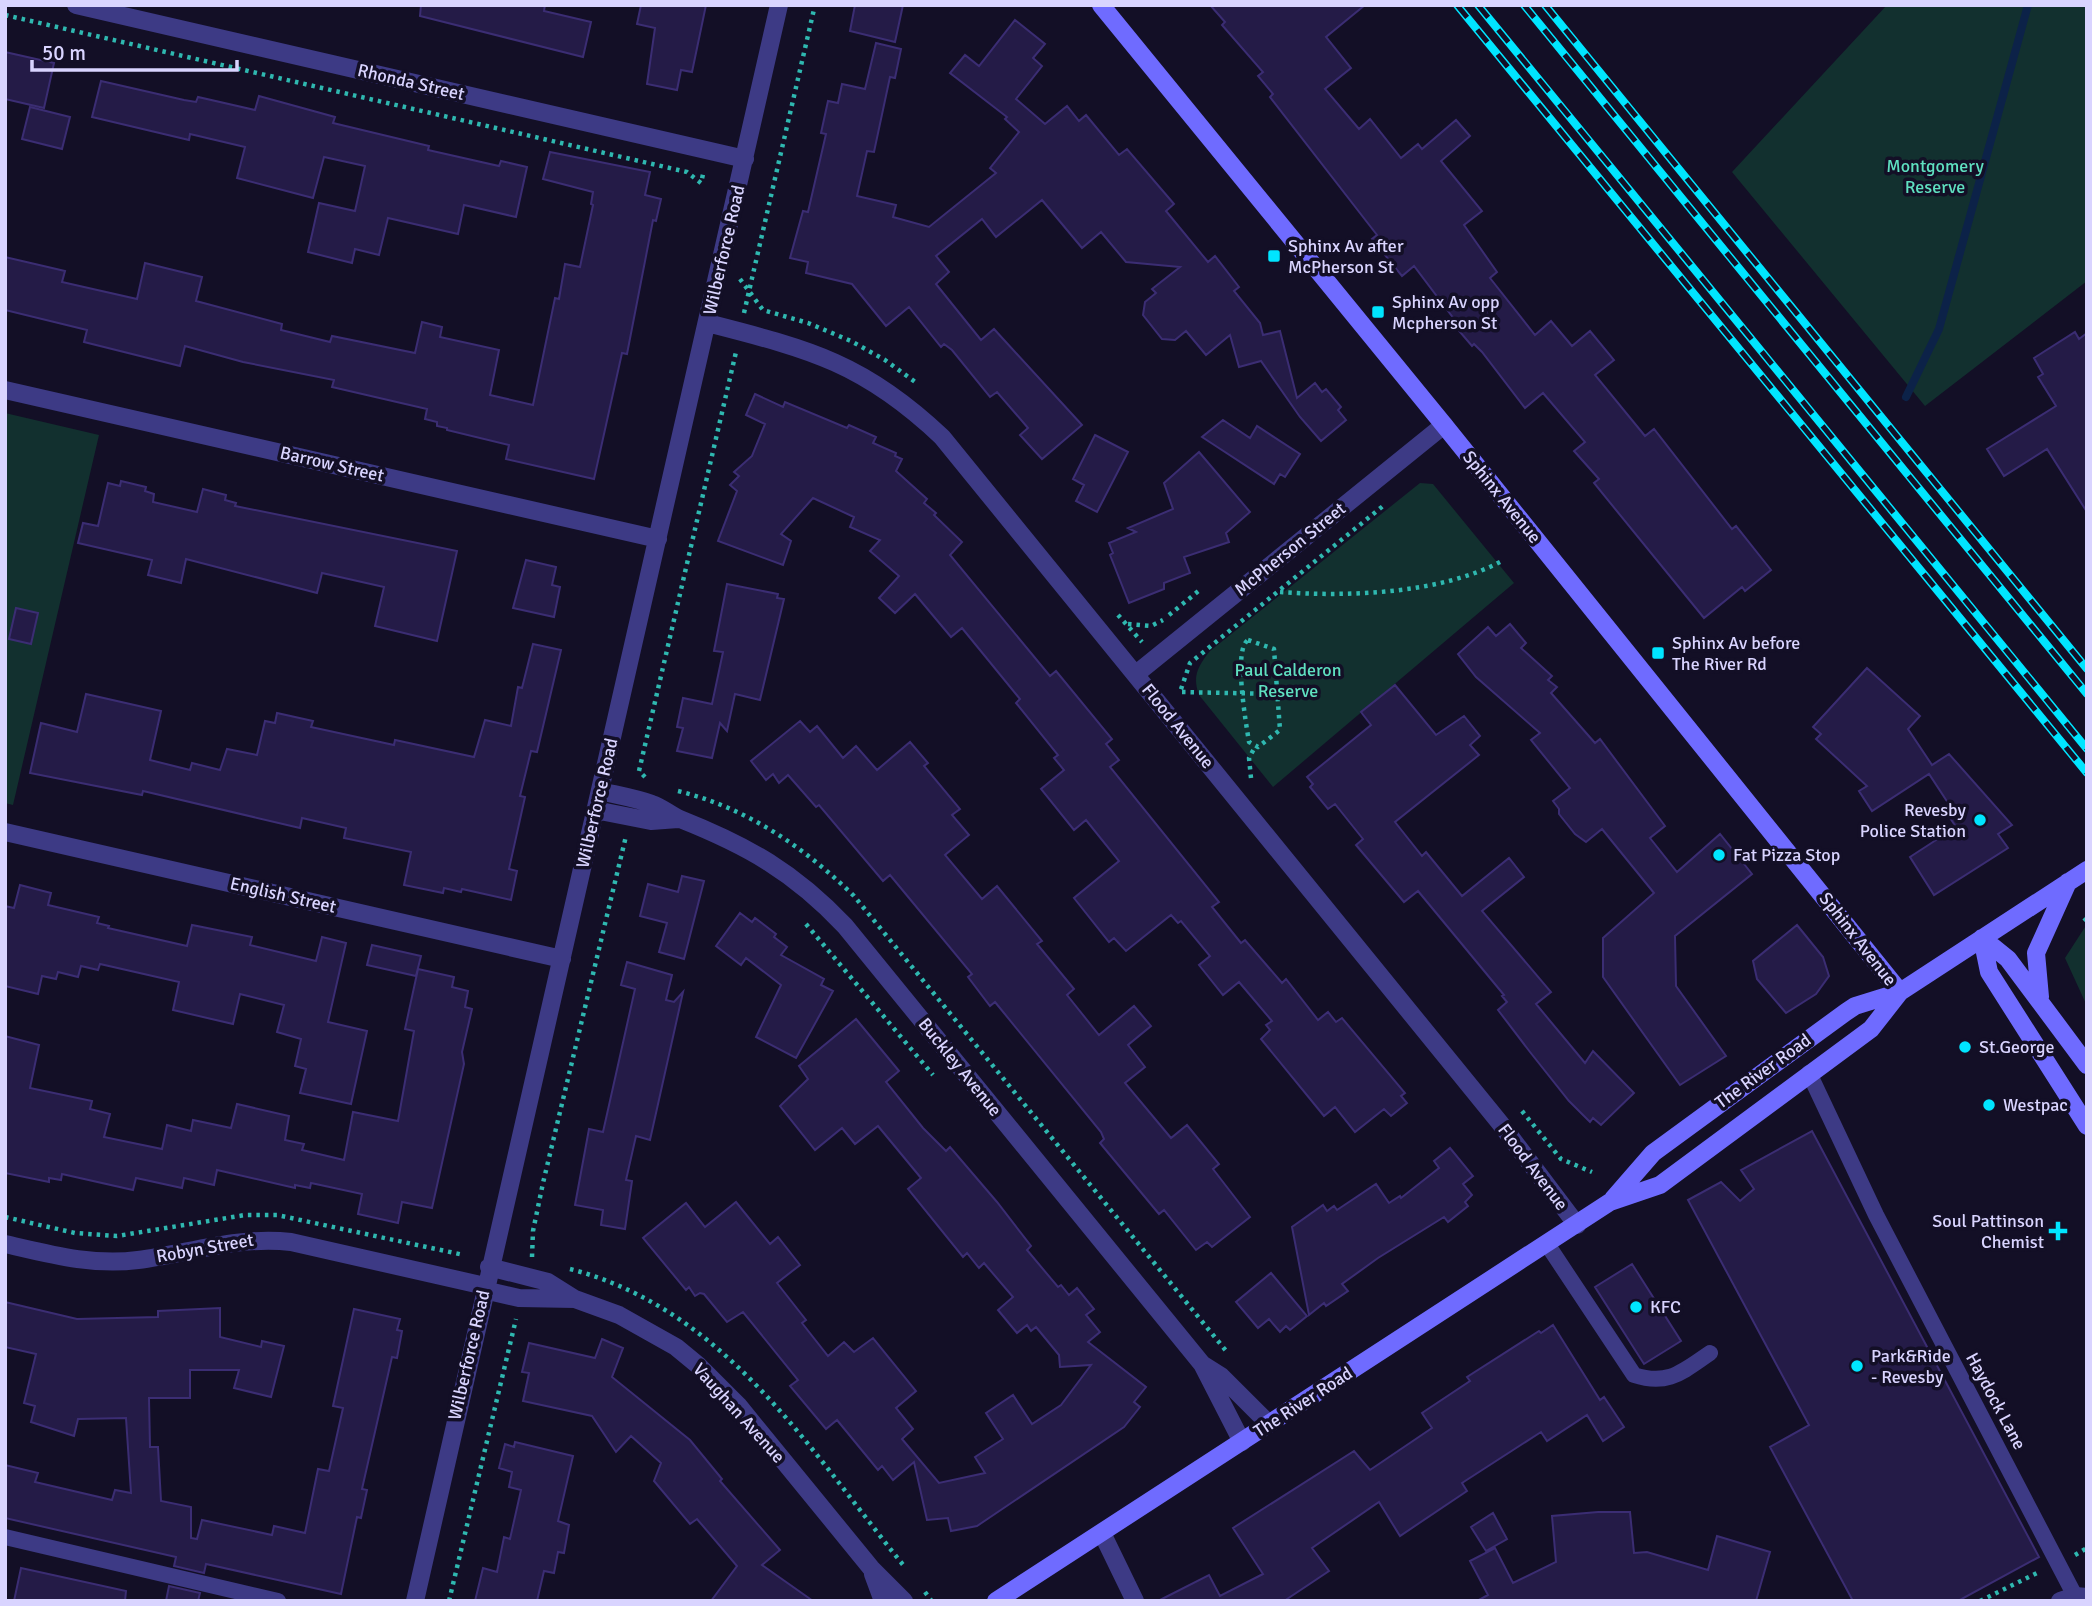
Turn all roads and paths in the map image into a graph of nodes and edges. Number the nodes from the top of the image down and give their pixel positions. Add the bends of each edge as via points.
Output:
1 (76, 5) edge
2 (779, 5) edge
3 (815, 5) edge
4 (1101, 5) edge
5 (746, 159) junction
6 (707, 323) junction
7 (740, 331) junction
8 (5, 390) edge
9 (1444, 425) junction
10 (1385, 505) dead end
11 (658, 539) junction
12 (1502, 561) dead end
13 (1201, 589) dead end
14 (1279, 592) junction
15 (1128, 624) dead end
16 (1136, 674) junction
17 (1242, 692) junction
18 (1279, 694) junction
19 (1255, 747) junction
20 (639, 771) junction
21 (1251, 778) dead end
22 (653, 785) dead end
23 (675, 790) dead end
24 (600, 791) junction
25 (633, 808) junction
26 (595, 810) junction
27 (5, 832) edge
28 (2087, 870) edge
29 (2068, 882) junction
30 (806, 924) dead end
31 (1982, 938) junction
32 (562, 959) junction
33 (1900, 992) junction
34 (2040, 1000) junction
35 (2087, 1065) edge
36 (1809, 1073) junction
37 (933, 1075) dead end
38 (2087, 1126) edge
39 (1610, 1202) junction
40 (1577, 1225) junction
41 (5, 1244) edge
42 (1547, 1244) junction
43 (489, 1267) junction
44 (524, 1274) junction
45 (484, 1288) junction
46 (519, 1298) junction
47 (575, 1299) junction
48 (1710, 1353) dead end
49 (1230, 1355) dead end
50 (1202, 1364) junction
51 (1269, 1424) junction
52 (1242, 1442) junction
53 (1102, 1533) junction
54 (5, 1537) edge
55 (2087, 1548) edge
56 (2060, 1562) junction
57 (871, 1568) junction
58 (2074, 1598) edge
59 (278, 1601) edge
60 (415, 1601) edge
61 (449, 1601) edge
62 (883, 1601) edge
63 (904, 1601) edge
64 (996, 1601) edge
65 (1135, 1601) edge
66 (1980, 1601) edge

1 - 5 street, Rhonda Street
2 - 5 street, Wilberforce Road
3 - 7 path
4 - 9 street, Sphinx Avenue
5 - 6 street, Wilberforce Road
6 - 7 street, Flood Avenue
6 - 11 street, Wilberforce Road
7 - 16 street, Flood Avenue via 829,358 863,375 917,413 964,462
7 - 20 path
8 - 11 street, Barrow Street
9 - 16 street, McPherson Street
9 - 33 street, Sphinx Avenue
10 - 14 path
11 - 24 street, Wilberforce Road
12 - 14 path via 1481,573 1376,593
13 - 15 path via 1157,625
14 - 17 path via 1190,663 1181,692
16 - 40 street, Flood Avenue via 1500,1123
17 - 18 path
17 - 18 path via 1241,650 1252,640 1274,649
17 - 19 path via 1249,742
18 - 19 path via 1280,730
19 - 21 path via 1249,758
20 - 22 path
20 - 25 path
23 - 49 path via 715,802 776,832 854,896
24 - 25 street, Buckley Avenue
24 - 26 street, Wilberforce Road
25 - 26 street, Buckley Avenue
25 - 44 path via 543,1184 533,1231 534,1254
25 - 50 street, Buckley Avenue via 655,804 678,819 754,851 816,895
26 - 32 street, Wilberforce Road
27 - 32 street, English Street
28 - 29 street, The River Road
29 - 31 street, The River Road
29 - 34 street via 2036,953
30 - 37 path
31 - 33 street, The River Road
31 - 34 street via 2008,959
31 - 38 street via 1989,972
32 - 43 street, Wilberforce Road
33 - 36 street, The River Road via 1871,1029
33 - 39 street, The River Road via 1855,1006 1734,1092 1653,1153
34 - 35 street
36 - 39 street, The River Road via 1660,1185
36 - 56 lane, Haydock Lane via 1876,1215
39 - 40 street, The River Road
40 - 42 street, The River Road
41 - 45 street, Robyn Street via 59,1256 115,1261 260,1239 291,1242
42 - 48 lane via 1634,1375 1653,1381 1678,1375
42 - 51 street, The River Road
43 - 44 street, Vaughan Avenue
43 - 45 street, Wilberforce Road
44 - 47 street, Vaughan Avenue
45 - 46 street, Vaughan Avenue
45 - 60 street, Wilberforce Road
46 - 47 street, Vaughan Avenue
46 - 61 path
47 - 57 street, Vaughan Avenue via 647,1330 699,1366 738,1405
50 - 51 street, Buckley Avenue via 1222,1376
50 - 52 street, Buckley Avenue
51 - 52 street, The River Road
52 - 53 street, The River Road
53 - 64 street, The River Road
53 - 65 street
54 - 59 lane
55 - 56 path
56 - 58 lane, Haydock Lane
56 - 66 path
57 - 62 street, Vaughan Avenue
57 - 63 street, Vaughan Avenue

